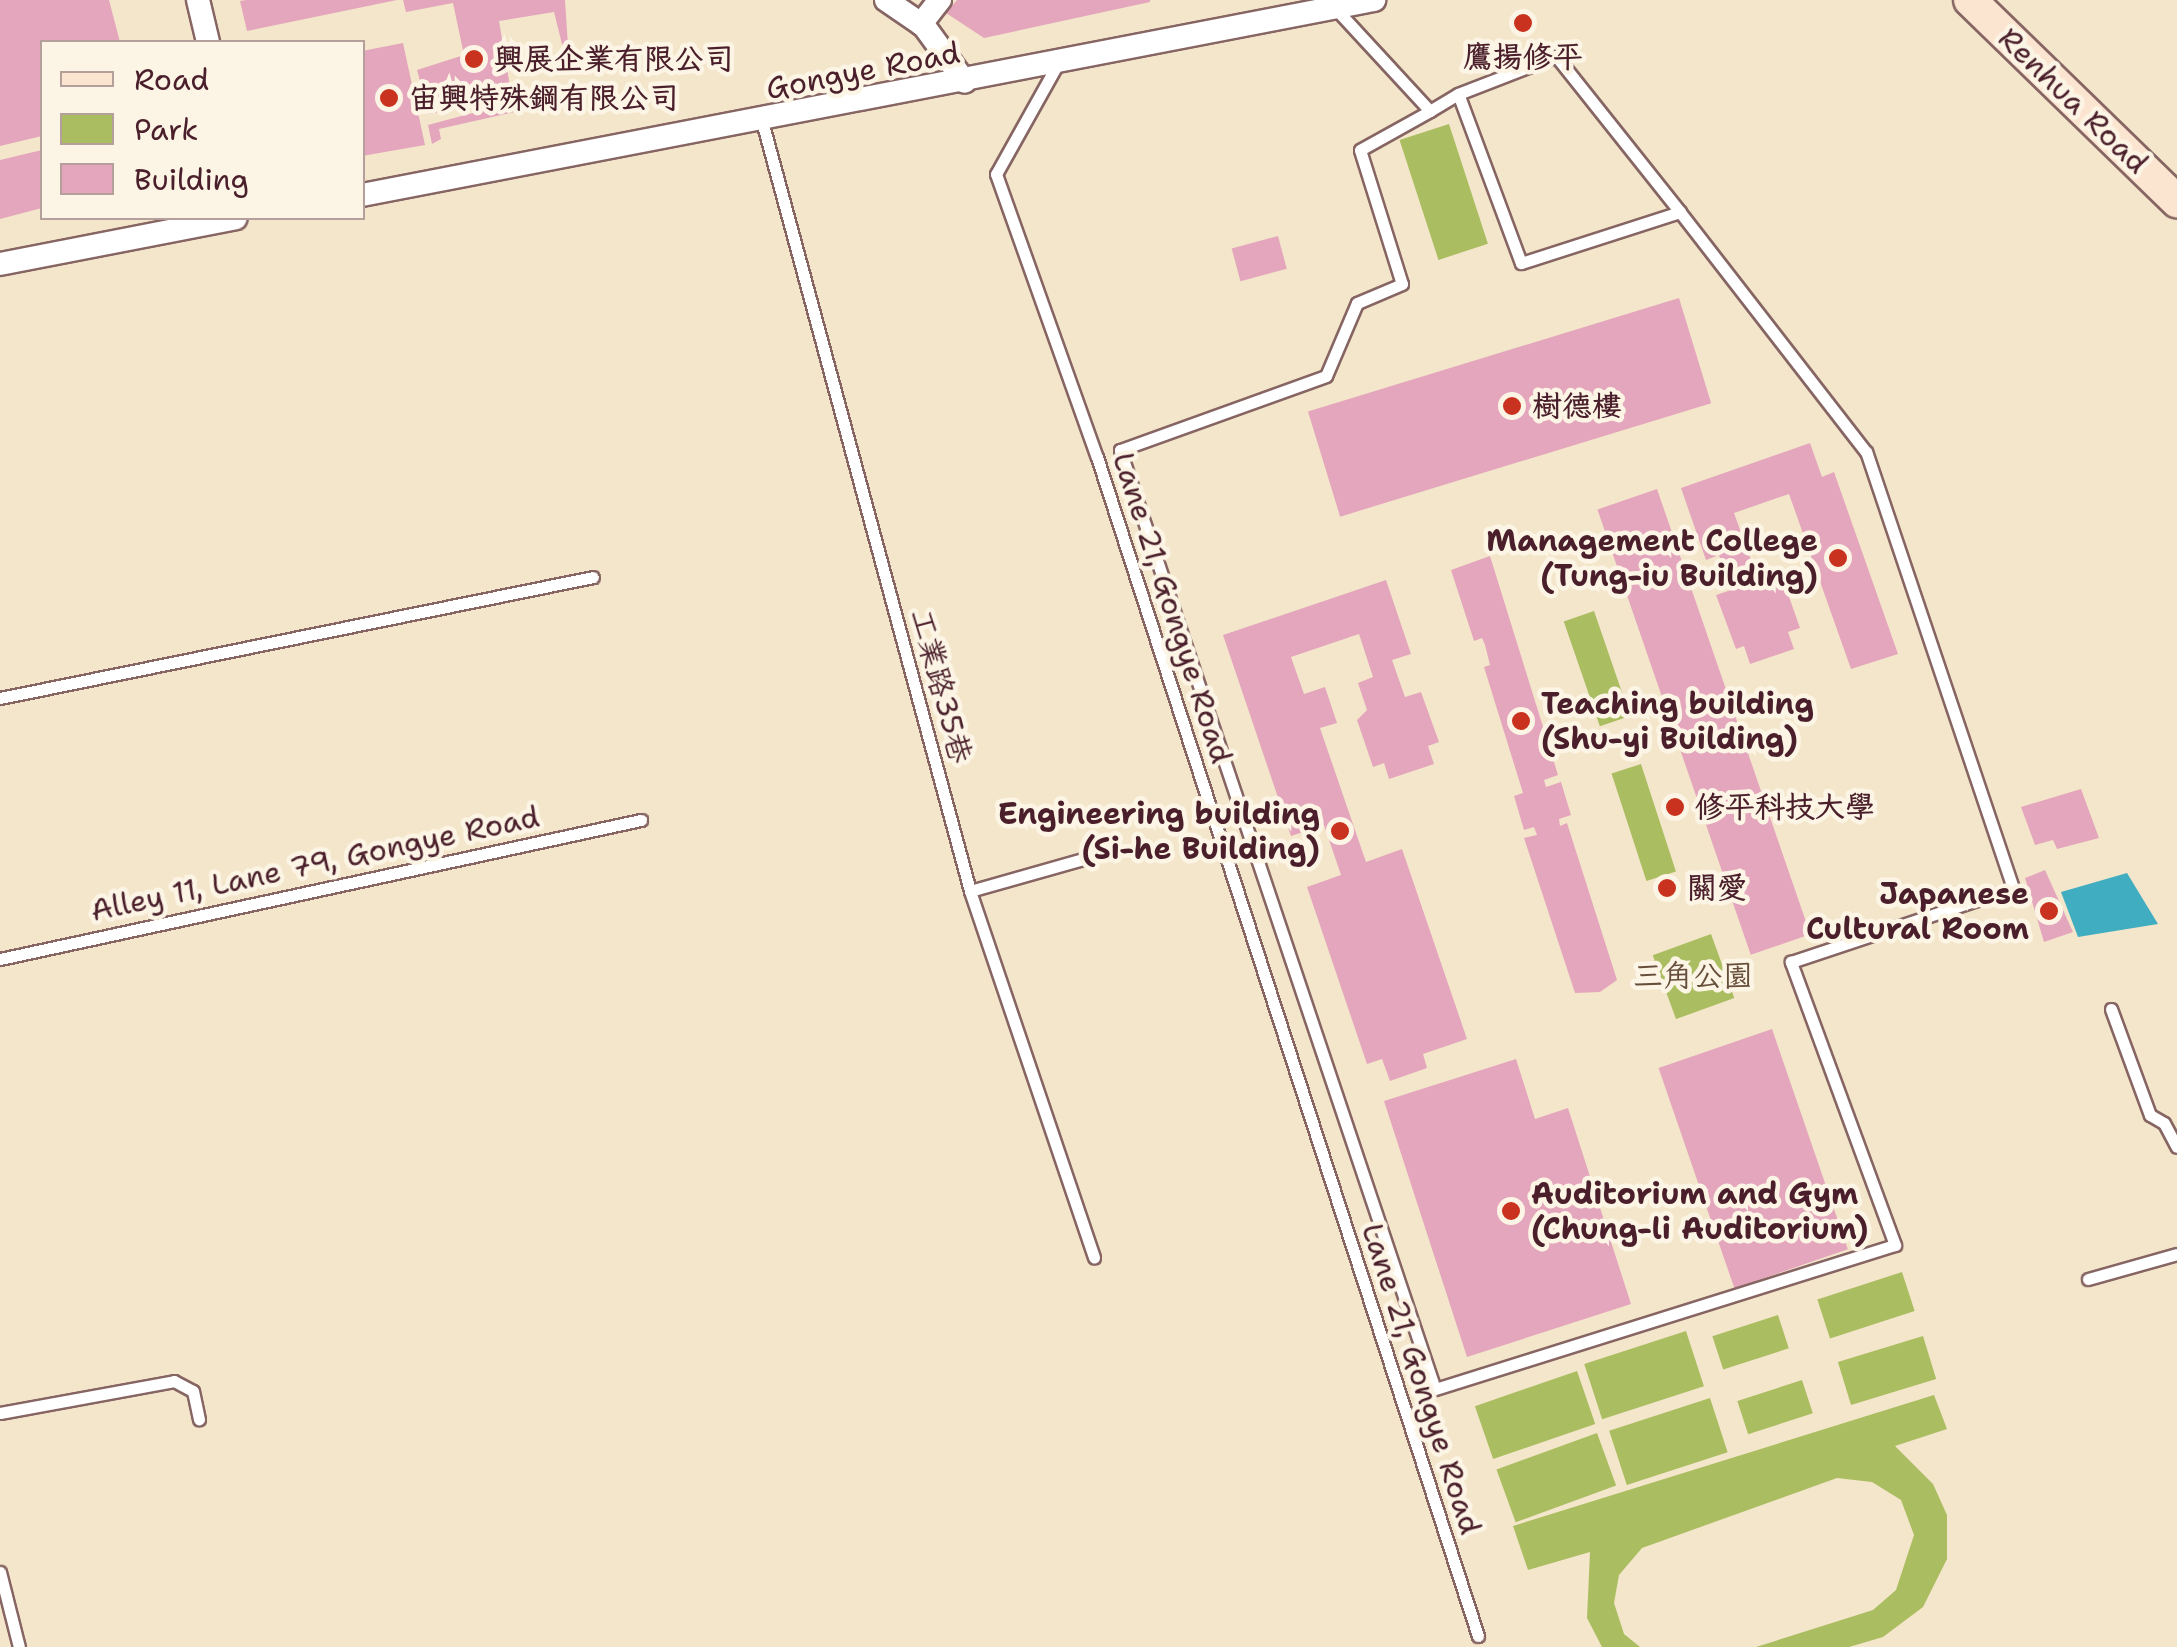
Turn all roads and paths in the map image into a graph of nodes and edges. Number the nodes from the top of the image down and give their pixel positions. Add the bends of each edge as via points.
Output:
1 (198, 0) edge
2 (886, 0) edge
3 (940, 0) edge
4 (1374, 0) edge
5 (1970, 0) edge
6 (1330, 4) edge
7 (921, 24) junction
8 (208, 40) edge
9 (1057, 65) junction
10 (966, 82) junction
11 (1458, 94) junction
12 (1430, 111) junction
13 (762, 121) junction
14 (365, 195) edge
15 (2177, 202) edge
16 (1680, 212) junction
17 (226, 220) edge
18 (0, 264) edge
19 (1120, 450) junction
20 (1097, 458) junction
21 (592, 577) dead end
22 (0, 698) edge
23 (641, 820) dead end
24 (1115, 850) dead end
25 (970, 892) junction
26 (0, 959) edge
27 (2110, 1010) dead end
28 (2177, 1147) edge
29 (2177, 1254) edge
30 (1094, 1258) dead end
31 (2088, 1280) dead end
32 (0, 1413) edge
33 (199, 1419) dead end
34 (0, 1572) edge
35 (1478, 1636) dead end
36 (19, 1647) edge

1 - 8 street
2 - 7 street
3 - 7 street
4 - 6 street, Gongye Road
5 - 15 main road, Renhua Road
6 - 9 street, Gongye Road
6 - 12 lane
7 - 10 street
9 - 10 street, Gongye Road
9 - 20 lane, Lane 21, Gongye Road via 996,174
10 - 13 street, Gongye Road
11 - 12 lane
11 - 16 lane via 1556,56
11 - 16 lane via 1521,263
12 - 19 lane via 1360,150 1402,284 1357,303 1326,376
13 - 14 street, Gongye Road
13 - 25 lane, 工業路35巷
16 - 19 lane via 1866,452 2013,888 1790,962 1896,1245 1435,1389
17 - 18 street
19 - 20 lane
20 - 35 lane, Lane 21, Gongye Road
21 - 22 lane
23 - 26 lane, Alley 11, Lane 79, Gongye Road
24 - 25 lane
25 - 30 lane, 工業路35巷
27 - 28 lane via 2150,1114 2164,1123
29 - 31 lane
32 - 33 lane via 174,1381 194,1391
34 - 36 lane

